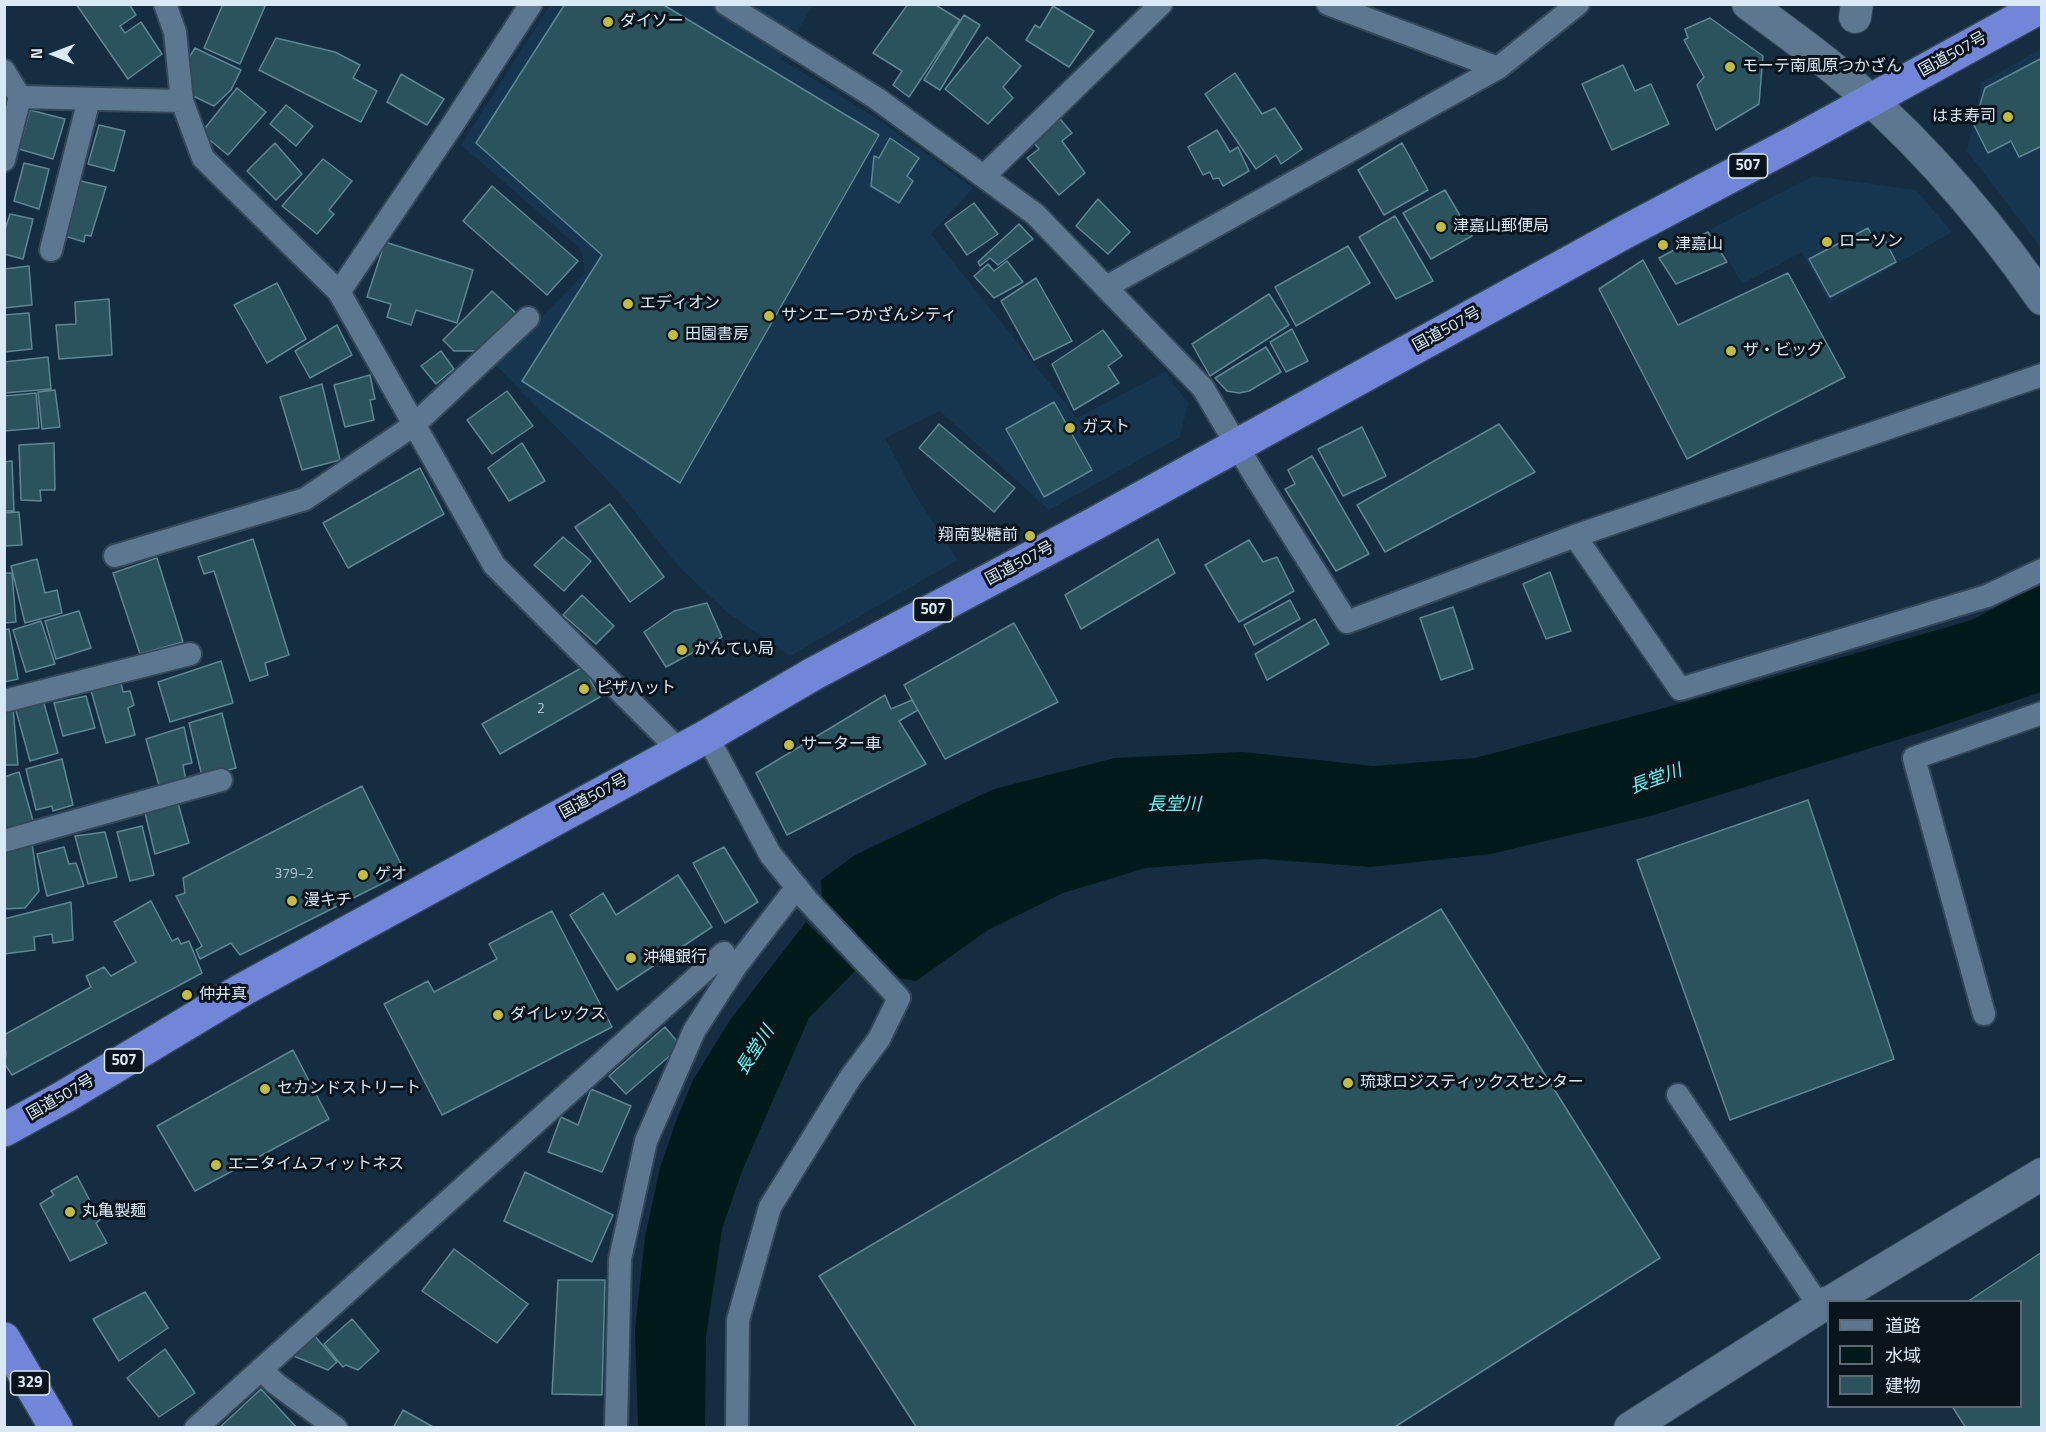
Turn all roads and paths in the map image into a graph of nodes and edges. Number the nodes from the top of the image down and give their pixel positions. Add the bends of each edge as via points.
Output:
1 (165, 4) edge
2 (531, 4) edge
3 (726, 4) edge
4 (1161, 4) edge
5 (1329, 4) edge
6 (1578, 4) edge
7 (1748, 4) edge
8 (2042, 6) edge
9 (1498, 68) junction
10 (4, 71) edge
11 (20, 97) junction
12 (89, 99) junction
13 (1870, 100) junction
14 (182, 101) junction
15 (4, 160) edge
16 (984, 176) junction
17 (51, 250) dead end
18 (1106, 287) junction
19 (339, 292) junction
20 (2042, 299) edge
21 (528, 318) dead end
22 (2042, 375) edge
23 (414, 425) junction
24 (1237, 446) junction
25 (1575, 536) junction
26 (115, 556) dead end
27 (2042, 570) edge
28 (190, 654) dead end
29 (4, 701) edge
30 (2042, 713) edge
31 (693, 743) junction
32 (221, 780) dead end
33 (4, 842) edge
34 (802, 894) junction
35 (724, 953) dead end
36 (1984, 1014) dead end
37 (1678, 1095) dead end
38 (7, 1123) edge
39 (2042, 1174) edge
40 (1833, 1300) edge
41 (1826, 1304) edge
42 (4, 1339) edge
43 (261, 1369) junction
44 (56, 1428) edge
45 (196, 1428) edge
46 (336, 1428) edge
47 (616, 1428) edge
48 (737, 1428) edge
49 (1630, 1428) edge

1 - 14 street via 174,32
2 - 19 street
3 - 16 street via 876,98
4 - 16 street
5 - 9 street
6 - 9 street
7 - 13 street
8 - 13 highway, 国道507号 / 507
9 - 18 street
10 - 11 street
11 - 12 street
11 - 15 street
12 - 14 street
12 - 17 street
13 - 20 street via 1915,142 1972,205
13 - 24 highway, 国道507号 / 507
14 - 19 street via 203,158
16 - 18 street via 1035,214
18 - 24 street via 1203,388
19 - 23 street
21 - 23 street
22 - 25 street
23 - 26 street via 305,499
23 - 31 street via 494,565
24 - 25 street via 1347,622
24 - 31 highway, 国道507号 / 507 via 813,674
25 - 27 street via 1680,689 1987,596
28 - 29 street
30 - 36 street via 1914,758
31 - 34 street
31 - 38 highway, 国道507号 / 507 via 242,990 64,1097
32 - 33 street
34 - 47 street via 736,966 694,1031 646,1141 621,1259
34 - 48 street via 899,998 879,1039 850,1078 770,1207 738,1320
35 - 43 street
37 - 41 street
39 - 40 street
41 - 49 street
42 - 44 highway, 329
43 - 45 street
43 - 46 street

